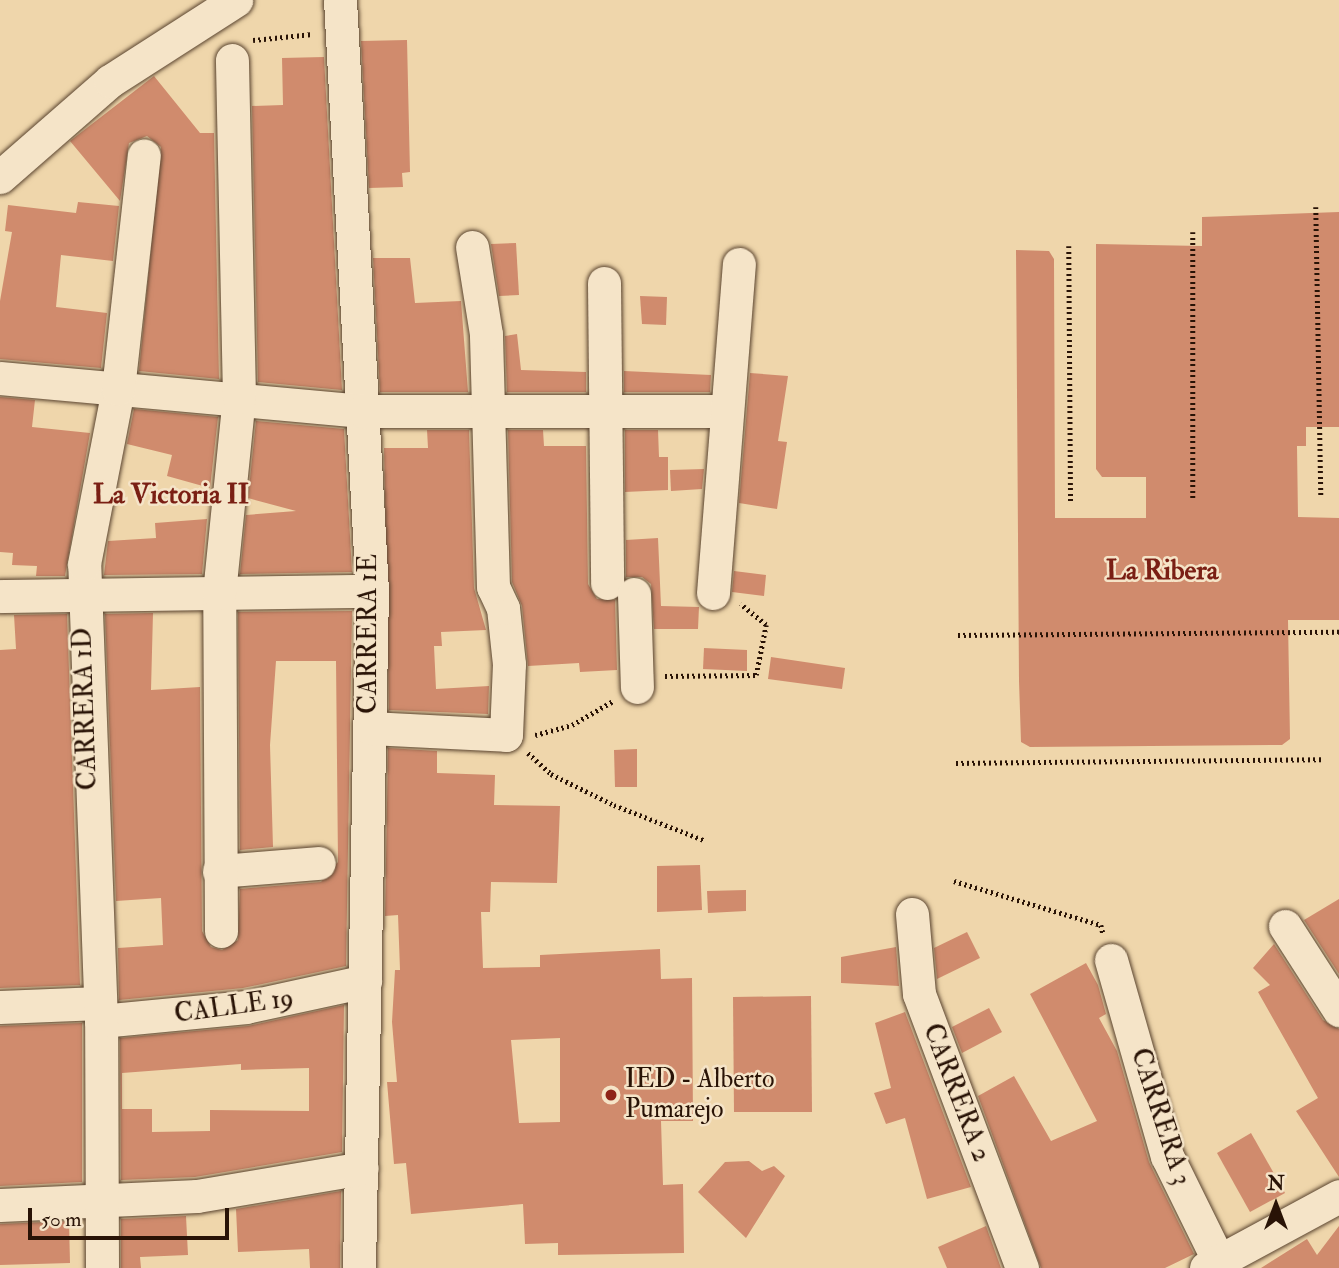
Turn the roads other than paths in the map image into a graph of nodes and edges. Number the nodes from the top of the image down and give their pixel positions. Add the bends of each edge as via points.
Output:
1 (236, 0) edge
2 (340, 0) edge
3 (232, 60) road end
4 (144, 155) dead end
5 (0, 177) edge
6 (472, 247) dead end
7 (739, 264) dead end
8 (604, 283) dead end
9 (0, 378) edge
10 (118, 389) junction
11 (239, 397) junction
12 (488, 410) junction
13 (606, 410) junction
14 (363, 411) junction
15 (727, 411) junction
16 (372, 591) junction
17 (219, 593) junction
18 (713, 593) dead end
19 (83, 594) junction
20 (0, 596) edge
21 (637, 687) dead end
22 (370, 728) junction
23 (320, 863) dead end
24 (219, 871) junction
25 (912, 914) dead end
26 (1285, 926) dead end
27 (221, 931) dead end
28 (1111, 960) road end
29 (365, 981) junction
30 (0, 1007) edge
31 (1339, 1010) edge
32 (101, 1012) junction
33 (362, 1168) junction
34 (1339, 1196) edge
35 (103, 1198) junction
36 (0, 1205) edge
37 (1215, 1266) edge
38 (102, 1268) edge
39 (359, 1268) edge
40 (1022, 1268) edge

1 - 5 street via 110,81
2 - 14 street, CARRERA 1E
3 - 11 street
4 - 10 street, CARRERA 1D
6 - 12 street via 486,334
7 - 15 street
8 - 13 street
9 - 10 street
10 - 11 street
10 - 19 street, CARRERA 1D via 88,533
11 - 14 street
11 - 17 street
12 - 13 street
12 - 14 street
12 - 22 street via 493,587 503,608 509,663 506,734
13 - 15 street
13 - 21 street via 621,588
14 - 16 street, CARRERA 1E
15 - 18 street via 722,533
16 - 17 street
16 - 22 street, CARRERA 1E
17 - 19 street
17 - 24 street
19 - 20 street
19 - 32 street, CARRERA 1D
22 - 29 street, CARRERA 1E
23 - 24 street
24 - 27 street
25 - 40 street, CARRERA 2 via 919,994
26 - 31 street
28 - 37 street, CARRERA 3 via 1167,1156
29 - 32 street, CALLE 19 via 246,1007
29 - 33 street, CARRERA 1E
30 - 32 street, CALLE 19
32 - 35 street, CARRERA 1D
33 - 35 street via 197,1196
33 - 39 street, CARRERA 1E
34 - 37 street
35 - 36 street
35 - 38 street, CARRERA 1D

